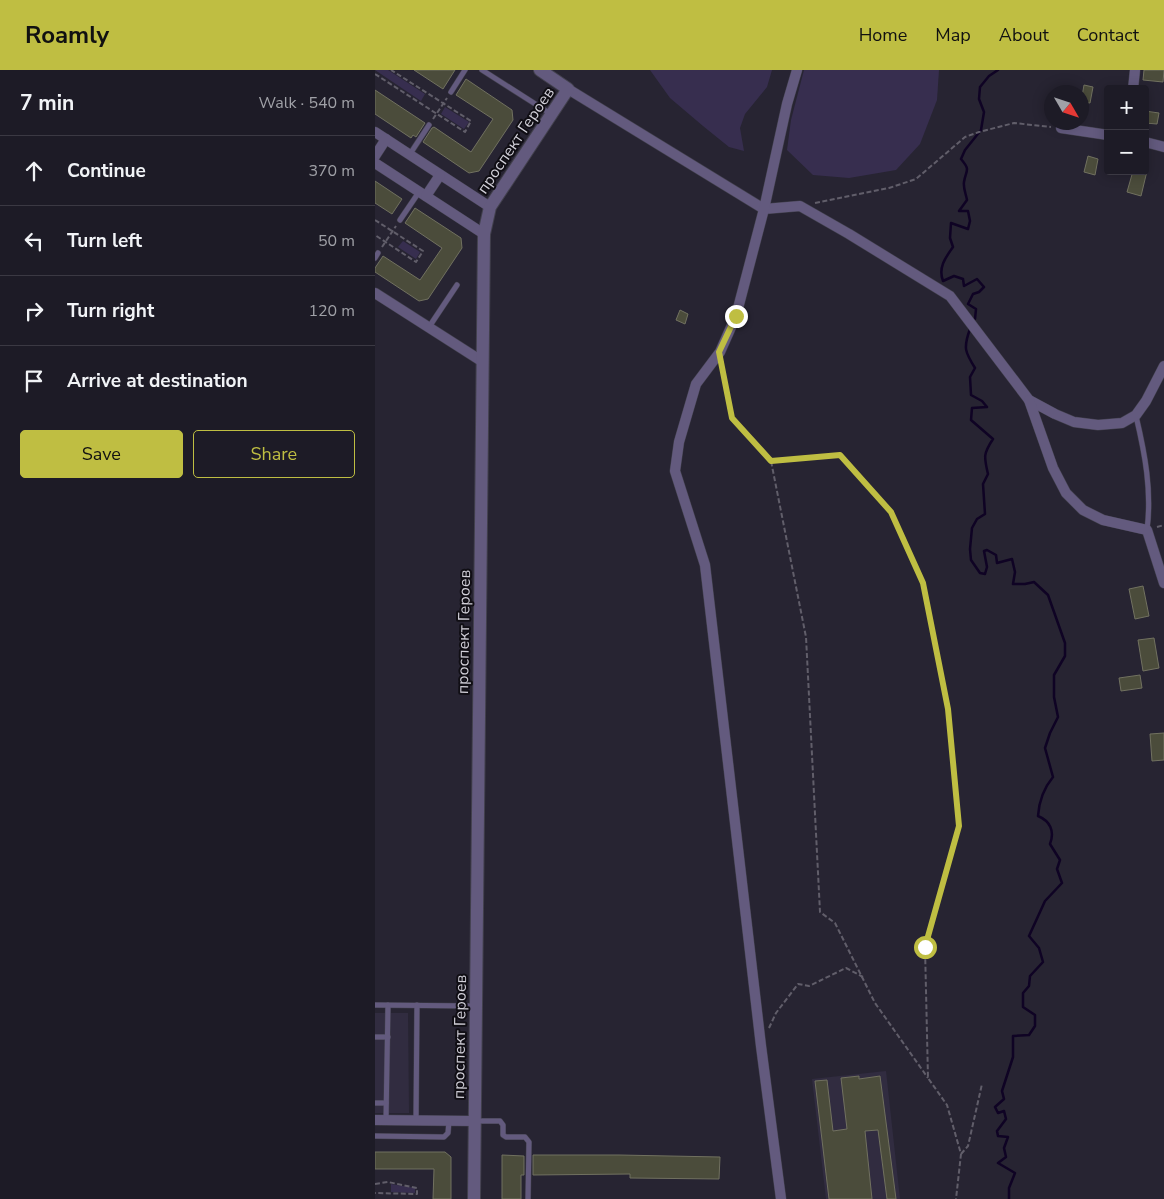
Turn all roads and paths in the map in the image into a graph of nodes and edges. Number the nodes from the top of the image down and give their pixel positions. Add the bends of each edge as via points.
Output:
1 (391, 70) edge
2 (465, 70) edge
3 (482, 70) edge
4 (540, 70) edge
5 (797, 70) edge
6 (1135, 70) edge
7 (375, 74) edge
8 (1133, 85) edge
9 (568, 89) junction
10 (451, 92) joint
11 (443, 103) junction
12 (437, 114) junction
13 (551, 114) junction
14 (429, 125) joint
15 (1044, 126) edge
16 (1074, 130) edge
17 (375, 132) edge
18 (1104, 134) edge
19 (386, 139) junction
20 (1149, 143) edge
21 (1164, 147) edge
22 (409, 155) junction
23 (375, 156) edge
24 (375, 162) edge
25 (440, 175) junction
26 (423, 194) junction
27 (800, 206) junction
28 (490, 207) junction
29 (765, 209) junction
30 (375, 220) edge
31 (400, 220) joint
32 (393, 231) junction
33 (484, 234) junction
34 (375, 235) edge
35 (386, 242) junction
36 (377, 256) edge
37 (457, 285) dead end
38 (375, 292) edge
39 (429, 327) junction
40 (719, 352) junction
41 (483, 362) junction
42 (1164, 366) edge
43 (1029, 400) junction
44 (1136, 415) junction
45 (771, 461) junction
46 (1147, 530) junction
47 (1164, 583) edge
48 (863, 977) junction
49 (375, 1005) edge
50 (388, 1005) junction
51 (417, 1005) junction
52 (475, 1006) junction
53 (768, 1030) dead end
54 (375, 1037) edge
55 (387, 1037) junction
56 (928, 1078) junction
57 (982, 1084) dead end
58 (375, 1102) edge
59 (386, 1102) junction
60 (380, 1120) edge
61 (416, 1121) junction
62 (449, 1121) junction
63 (474, 1122) junction
64 (375, 1136) edge
65 (961, 1154) junction
66 (375, 1184) edge
67 (375, 1193) edge
68 (474, 1199) edge
69 (528, 1199) edge
70 (781, 1199) edge
71 (956, 1199) edge

1 - 11 path
2 - 10 lane
3 - 13 lane
4 - 9 street
5 - 29 street
6 - 8 street
7 - 12 path
9 - 13 street, проспект Героев
9 - 29 street
10 - 11 path
11 - 12 path
11 - 12 path via 471,121 465,132
12 - 14 path
13 - 28 street, проспект Героев
14 - 22 lane
15 - 27 path via 1014,123 979,132 965,137 916,179 889,188
16 - 18 street
17 - 19 street
19 - 22 street
19 - 23 street
20 - 21 street
22 - 25 street
24 - 26 street
25 - 26 street
25 - 28 street
26 - 31 lane
26 - 33 street
27 - 29 street
27 - 43 street via 951,296
28 - 33 street, проспект Героев
29 - 40 street via 736,316
30 - 32 path
31 - 32 path
32 - 35 path
32 - 35 path via 423,251 420,257 416,262
33 - 41 street, проспект Героев
34 - 35 path
35 - 36 path
37 - 39 lane
38 - 39 street
39 - 41 street
40 - 45 path via 732,418
40 - 70 street via 696,384 679,442 675,471 705,565
41 - 52 street, проспект Героев
42 - 44 street
43 - 44 street via 1075,422 1110,425
43 - 46 street via 1053,468 1066,493 1083,510 1103,520
44 - 46 lane via 1146,460 1150,508
45 - 48 path via 806,637 820,912 835,923
45 - 56 path via 840,455 891,512 923,583 948,709 959,826 925,947
46 - 47 street
48 - 53 path via 846,968 809,986 798,984 776,1013
48 - 56 path via 875,1003
49 - 50 lane
50 - 51 lane
50 - 55 lane
51 - 52 lane
51 - 61 lane
52 - 63 street, проспект Героев
54 - 55 lane
55 - 59 lane
56 - 65 path via 947,1105
57 - 65 path via 968,1146
58 - 59 lane
59 - 60 lane
60 - 61 street
61 - 62 street
62 - 63 street
62 - 64 lane via 448,1133 443,1137
63 - 68 street, проспект Героев
63 - 69 lane via 500,1121 503,1135 525,1137 529,1142
65 - 71 path
66 - 67 path via 388,1182 417,1188 417,1194

